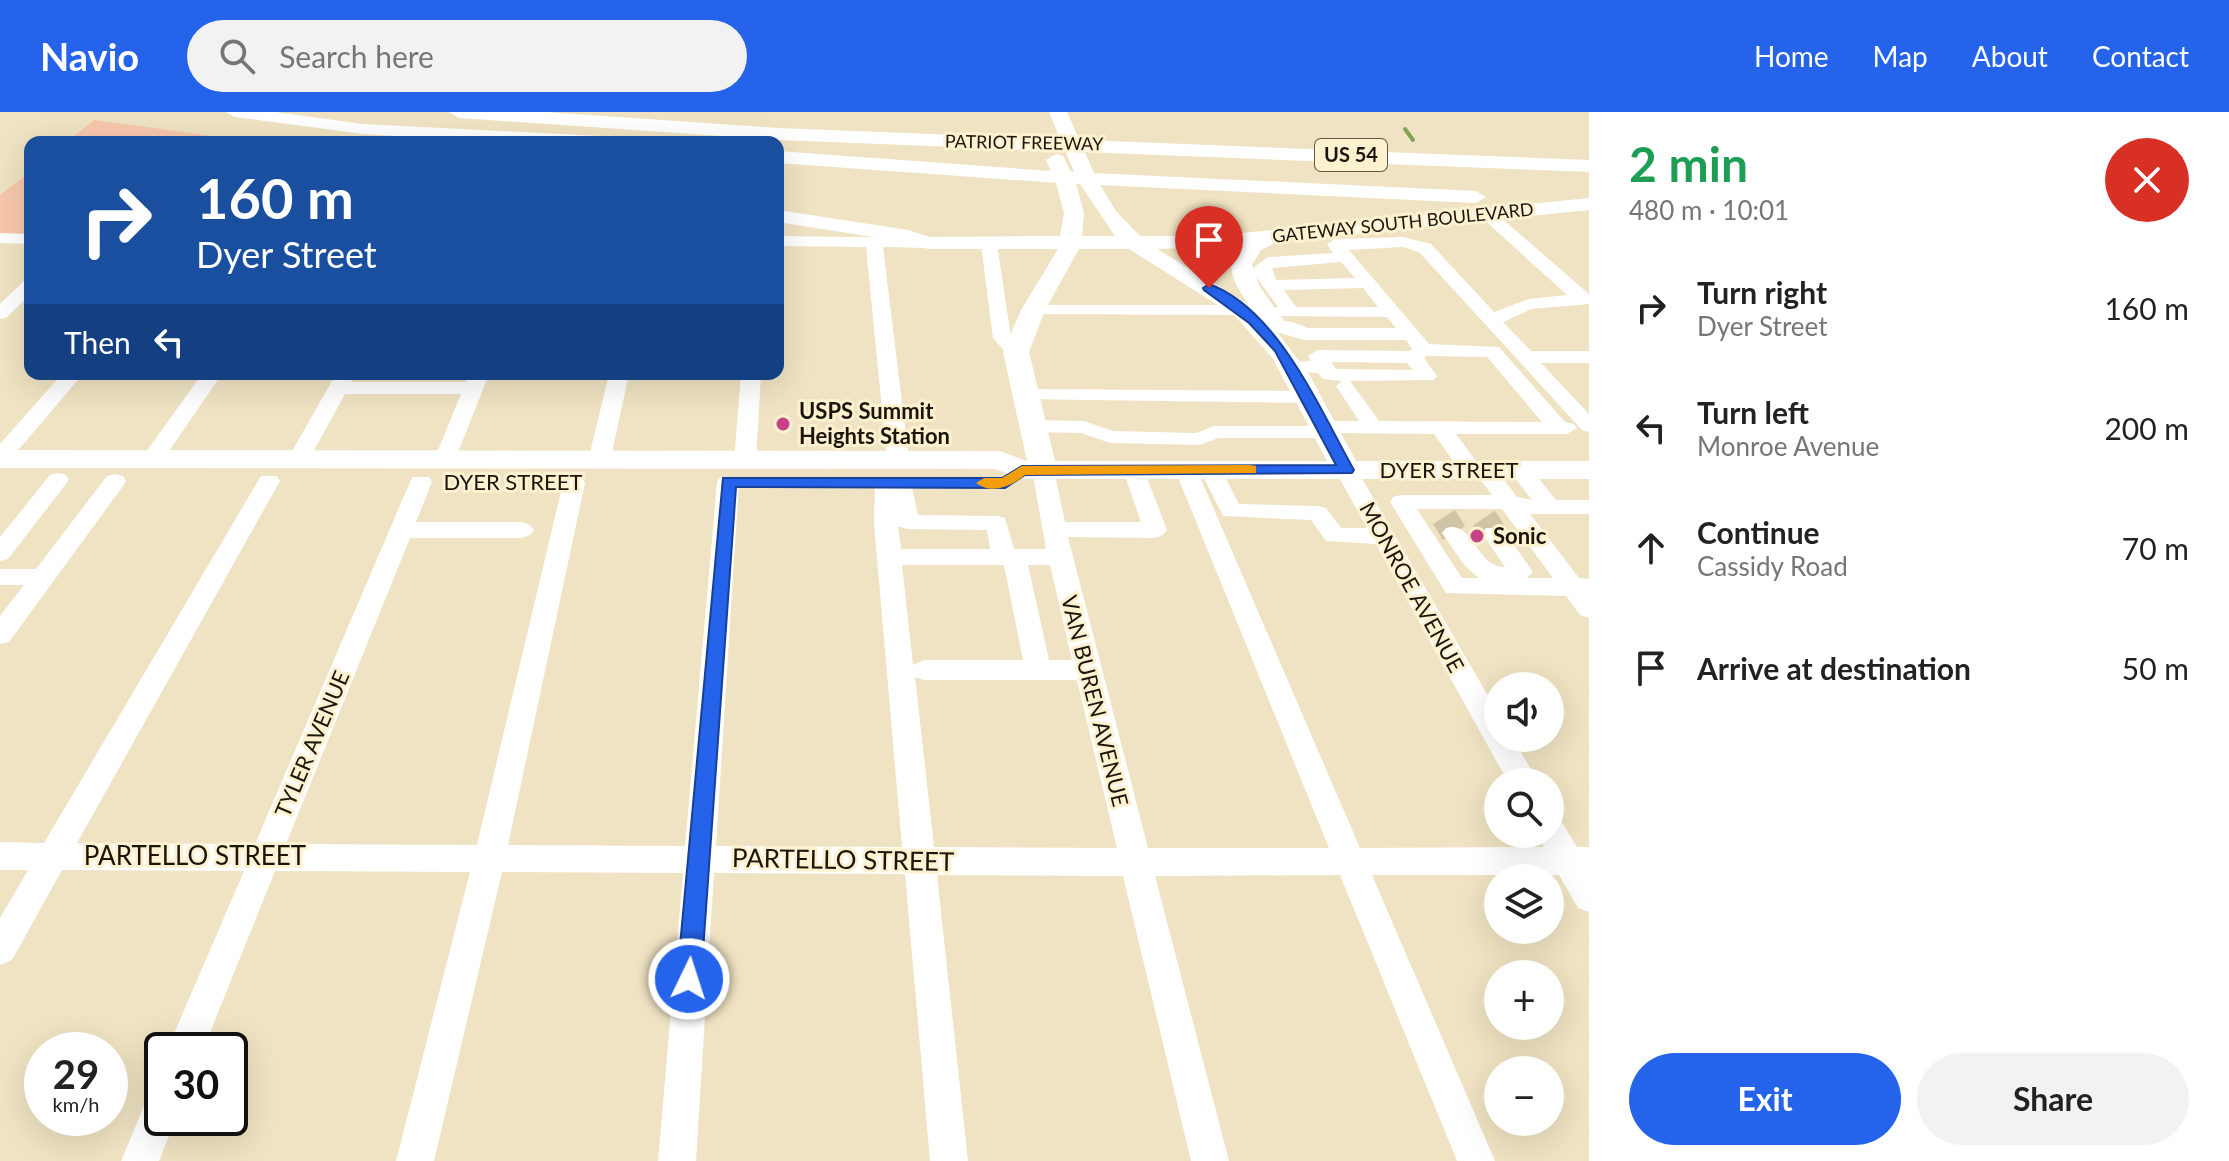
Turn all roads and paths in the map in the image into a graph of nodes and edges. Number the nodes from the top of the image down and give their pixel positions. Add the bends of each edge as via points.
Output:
1 (235, 112) edge
2 (459, 112) edge
3 (1058, 112) edge
4 (1010, 122) dead end
5 (1042, 125) dead end
6 (363, 129) junction
7 (382, 136) edge
8 (491, 136) edge
9 (1589, 147) edge
10 (784, 149) edge
11 (784, 157) edge
12 (1589, 166) edge
13 (1589, 178) edge
14 (1589, 197) edge
15 (1589, 204) edge
16 (1486, 213) junction
17 (784, 217) edge
18 (0, 238) edge
19 (1269, 238) junction
20 (24, 239) edge
21 (784, 241) edge
22 (874, 242) junction
23 (928, 243) junction
24 (989, 244) junction
25 (1070, 244) junction
26 (1136, 244) junction
27 (1336, 245) junction
28 (1368, 283) junction
29 (1271, 285) junction
30 (24, 291) edge
31 (1585, 299) edge
32 (1033, 310) junction
33 (1241, 310) junction
34 (1393, 312) junction
35 (0, 314) edge
36 (1492, 320) junction
37 (1281, 333) junction
38 (1416, 347) junction
39 (1492, 351) junction
40 (1016, 352) junction
41 (1523, 354) junction
42 (1589, 357) edge
43 (68, 380) edge
44 (208, 380) edge
45 (618, 380) edge
46 (750, 380) edge
47 (341, 381) edge
48 (476, 381) edge
49 (1346, 386) dead end
50 (1025, 395) junction
51 (1069, 396) junction
52 (1307, 397) junction
53 (1033, 426) junction
54 (1079, 427) junction
55 (1373, 427) junction
56 (1440, 427) junction
57 (1589, 427) edge
58 (1559, 428) junction
59 (1324, 430) junction
60 (0, 458) edge
61 (152, 459) junction
62 (298, 460) junction
63 (445, 460) junction
64 (603, 461) junction
65 (1032, 470) junction
66 (1134, 470) junction
67 (1199, 470) junction
68 (1346, 470) junction
69 (1395, 470) junction
70 (1478, 470) junction
71 (1520, 470) junction
72 (1589, 470) edge
73 (737, 471) junction
74 (895, 475) junction
75 (0, 480) edge
76 (46, 480) junction
77 (115, 481) junction
78 (269, 481) junction
79 (421, 482) junction
80 (574, 483) junction
81 (1528, 505) junction
82 (1589, 507) edge
83 (1430, 511) junction
84 (1483, 517) junction
85 (897, 522) junction
86 (402, 530) junction
87 (522, 530) dead end
88 (1384, 536) junction
89 (1057, 543) junction
90 (0, 553) edge
91 (890, 557) junction
92 (1008, 557) junction
93 (1403, 569) junction
94 (1445, 570) junction
95 (0, 577) edge
96 (43, 577) junction
97 (1584, 593) edge
98 (0, 635) edge
99 (924, 670) dead end
100 (1038, 670) junction
101 (1088, 670) junction
102 (1515, 768) edge
103 (1564, 846) edge
104 (0, 856) edge
105 (54, 856) junction
106 (264, 857) junction
107 (490, 857) junction
108 (697, 858) junction
109 (1349, 860) junction
110 (918, 861) junction
111 (1578, 861) edge
112 (1134, 862) junction
113 (1589, 898) edge
114 (0, 949) edge
115 (192, 1032) edge
116 (150, 1136) edge
117 (140, 1161) edge
118 (415, 1161) edge
119 (677, 1161) edge
120 (949, 1161) edge
121 (1210, 1161) edge
122 (1476, 1161) edge

1 - 6 main road
2 - 12 highway, PATRIOT FREEWAY / US 54 via 764,133
3 - 26 main road via 1096,196
4 - 9 highway, PATRIOT FREEWAY / US 54
5 - 25 main road via 1070,193
6 - 7 main road
6 - 8 main road
10 - 13 highway via 1276,172
11 - 14 main road via 1411,195
15 - 16 main road, GATEWAY SOUTH BOULEVARD
16 - 27 main road, GATEWAY SOUTH BOULEVARD
16 - 31 street
17 - 23 main road, GATEWAY SOUTH BOULEVARD
18 - 20 street
19 - 26 main road, GATEWAY SOUTH BOULEVARD
19 - 27 main road, GATEWAY SOUTH BOULEVARD
19 - 37 main road via 1251,246 1240,268
21 - 22 street
22 - 23 street
22 - 74 street
23 - 24 main road, GATEWAY SOUTH BOULEVARD
24 - 25 main road, GATEWAY SOUTH BOULEVARD
24 - 40 street, VAN BUREN AVENUE via 1002,338
25 - 26 main road, GATEWAY SOUTH BOULEVARD
25 - 32 main road
26 - 33 main road
27 - 28 street
27 - 29 street via 1268,262 1263,267
27 - 36 street via 1403,242 1425,248
28 - 29 street
28 - 34 street
29 - 37 street
30 - 35 street
31 - 36 street via 1529,304
32 - 33 street
32 - 40 main road
33 - 37 main road
34 - 37 street
34 - 38 street
36 - 41 street
37 - 38 street via 1290,327 1304,334
37 - 38 street via 1330,375 1427,376
37 - 52 main road, MONROE AVENUE
38 - 39 street
39 - 41 street
39 - 58 street
40 - 50 main road, VAN BUREN AVENUE
41 - 42 street
41 - 57 street
43 - 60 street
44 - 61 street
45 - 64 street
46 - 73 street
47 - 48 street
47 - 62 street
48 - 63 street
49 - 55 street
50 - 51 street
50 - 53 main road, VAN BUREN AVENUE
51 - 52 street
51 - 54 street
52 - 59 main road, MONROE AVENUE
53 - 54 street
53 - 65 main road, VAN BUREN AVENUE
54 - 59 street via 1110,437 1200,439 1214,432
55 - 56 street
55 - 59 street
56 - 58 street
56 - 70 street
57 - 58 street
59 - 68 main road, MONROE AVENUE
60 - 61 main road, DYER STREET
61 - 62 main road, DYER STREET
61 - 76 main road via 129,472 71,471
62 - 63 main road, DYER STREET
63 - 64 main road, DYER STREET
64 - 73 main road, DYER STREET
64 - 79 main road via 584,467 449,470 433,472
65 - 66 main road, DYER STREET
65 - 74 main road, DYER STREET via 1005,483
65 - 89 street, VAN BUREN AVENUE
66 - 67 main road, DYER STREET
66 - 89 street via 1155,530
67 - 68 main road, DYER STREET
67 - 88 street via 1231,511 1318,513 1334,536
67 - 109 street
68 - 69 main road, DYER STREET
68 - 88 street, MONROE AVENUE
69 - 70 main road, DYER STREET
69 - 83 street
70 - 71 main road, DYER STREET
70 - 81 street
71 - 72 main road, DYER STREET
71 - 81 street
73 - 74 main road, DYER STREET
73 - 80 main road, DYER STREET
73 - 108 street
74 - 85 street
75 - 76 main road, DYER STREET
76 - 77 main road, DYER STREET
76 - 90 street
77 - 78 main road, DYER STREET
77 - 96 street
78 - 79 main road, DYER STREET
78 - 105 street
79 - 80 main road, DYER STREET
79 - 86 street, TYLER AVENUE
80 - 107 street
81 - 82 street
81 - 84 street
81 - 97 street
83 - 84 street
83 - 84 street via 1480,570 1493,575 1521,572
83 - 94 street
85 - 91 street
85 - 92 street via 997,523
86 - 87 street
86 - 106 street, TYLER AVENUE
88 - 93 street, MONROE AVENUE
89 - 92 street
89 - 101 street, VAN BUREN AVENUE
91 - 92 street
91 - 110 street
92 - 100 street
93 - 94 street
93 - 102 street, MONROE AVENUE
94 - 97 street via 1455,587
95 - 96 street
96 - 98 street
99 - 100 street
100 - 101 street
101 - 112 street, VAN BUREN AVENUE
103 - 111 street
104 - 105 street, PARTELLO STREET
105 - 106 street, PARTELLO STREET
105 - 114 street
106 - 107 street, PARTELLO STREET
106 - 115 street, TYLER AVENUE
107 - 108 street, PARTELLO STREET
107 - 118 street
108 - 110 street, PARTELLO STREET
108 - 119 street
109 - 111 street, PARTELLO STREET
109 - 112 street, PARTELLO STREET
109 - 122 street
110 - 112 street, PARTELLO STREET
110 - 120 street
111 - 113 street
112 - 121 street, VAN BUREN AVENUE
116 - 117 street

